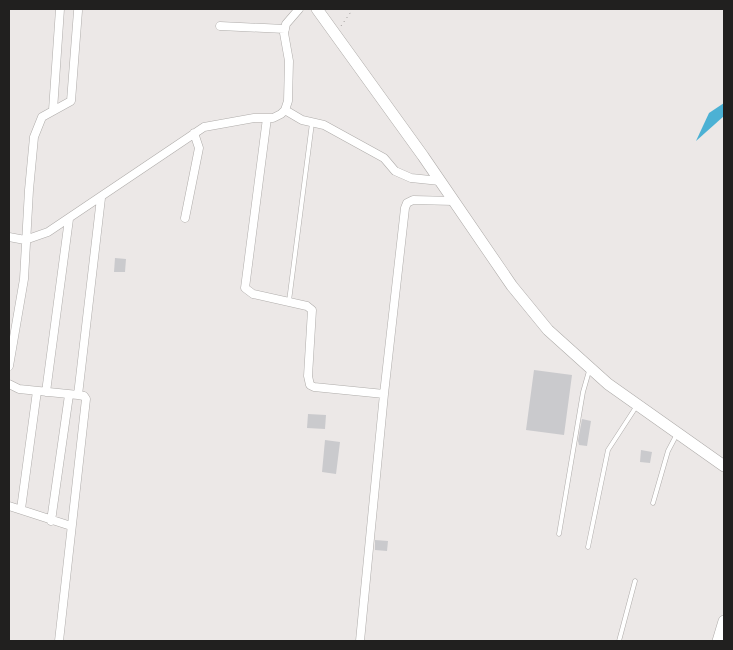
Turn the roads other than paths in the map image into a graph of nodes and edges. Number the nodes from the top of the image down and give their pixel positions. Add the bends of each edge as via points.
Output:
1 (60, 9) edge
2 (299, 9) edge
3 (317, 9) edge
4 (78, 12) dead end
5 (220, 26) dead end
6 (285, 29) junction
7 (52, 110) junction
8 (285, 110) junction
9 (267, 118) junction
10 (312, 122) junction
11 (194, 133) junction
12 (440, 181) junction
13 (101, 198) junction
14 (454, 201) junction
15 (185, 218) dead end
16 (69, 219) junction
17 (9, 238) edge
18 (25, 240) junction
19 (289, 302) junction
20 (9, 366) edge
21 (590, 368) junction
22 (9, 384) edge
23 (37, 391) junction
24 (46, 392) junction
25 (384, 394) junction
26 (73, 395) junction
27 (637, 405) junction
28 (677, 433) junction
29 (724, 466) edge
30 (653, 503) dead end
31 (9, 506) edge
32 (21, 509) junction
33 (51, 521) junction
34 (71, 526) junction
35 (559, 534) dead end
36 (588, 546) dead end
37 (635, 581) dead end
38 (724, 621) edge
39 (59, 641) edge
40 (360, 641) edge
41 (619, 641) edge
42 (718, 641) edge

1 - 7 street
2 - 6 street
3 - 12 street
4 - 7 street via 72,98
5 - 6 street
6 - 8 street via 289,61
7 - 18 street via 40,122 34,137
8 - 9 street
8 - 10 street
9 - 11 street via 213,126
9 - 19 street via 245,285 253,294
10 - 12 street via 324,125 384,158 395,171 411,178
10 - 19 lane
11 - 13 street
11 - 15 street via 199,148
12 - 14 street
13 - 16 street
13 - 26 street
14 - 21 street via 512,286 548,330
14 - 25 street via 414,200 407,203
16 - 18 street via 39,237
16 - 24 street
17 - 18 street
18 - 20 street via 24,279
19 - 25 street via 312,310 310,385
21 - 27 street
21 - 35 lane via 582,392
22 - 23 street via 18,389
23 - 24 street
23 - 32 street
24 - 26 street
25 - 40 street
26 - 33 street
26 - 34 street via 86,399
27 - 28 street
27 - 36 lane via 608,450
28 - 29 street
28 - 30 lane via 668,450
31 - 32 street
32 - 33 street
33 - 34 street
34 - 39 street
37 - 41 lane
38 - 42 street

